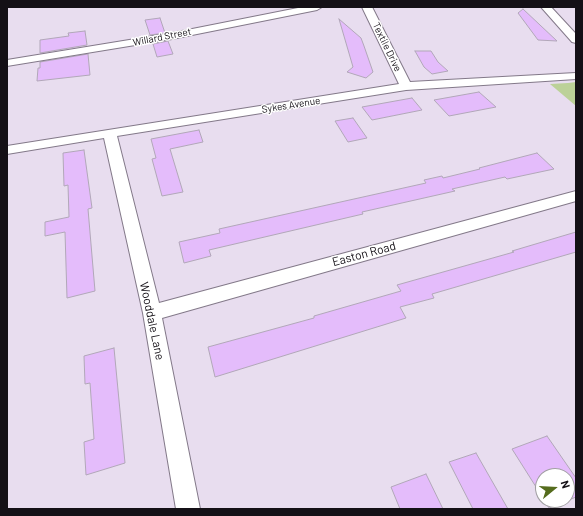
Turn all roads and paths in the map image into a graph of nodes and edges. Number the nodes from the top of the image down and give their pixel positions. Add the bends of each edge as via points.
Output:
1 (317, 7) edge
2 (367, 7) edge
3 (546, 7) edge
4 (576, 40) edge
5 (7, 63) edge
6 (576, 76) edge
7 (406, 86) junction
8 (110, 134) junction
9 (7, 150) edge
10 (576, 196) edge
11 (152, 313) junction
12 (188, 509) edge

1 - 5 street, Willard Street via 148,40
2 - 7 street, Textile Drive
3 - 4 street
6 - 7 street, Sykes Avenue
7 - 8 street, Sykes Avenue
8 - 9 street, Sykes Avenue
8 - 11 street, Wooddale Lane
10 - 11 street, Easton Road
11 - 12 street, Wooddale Lane

